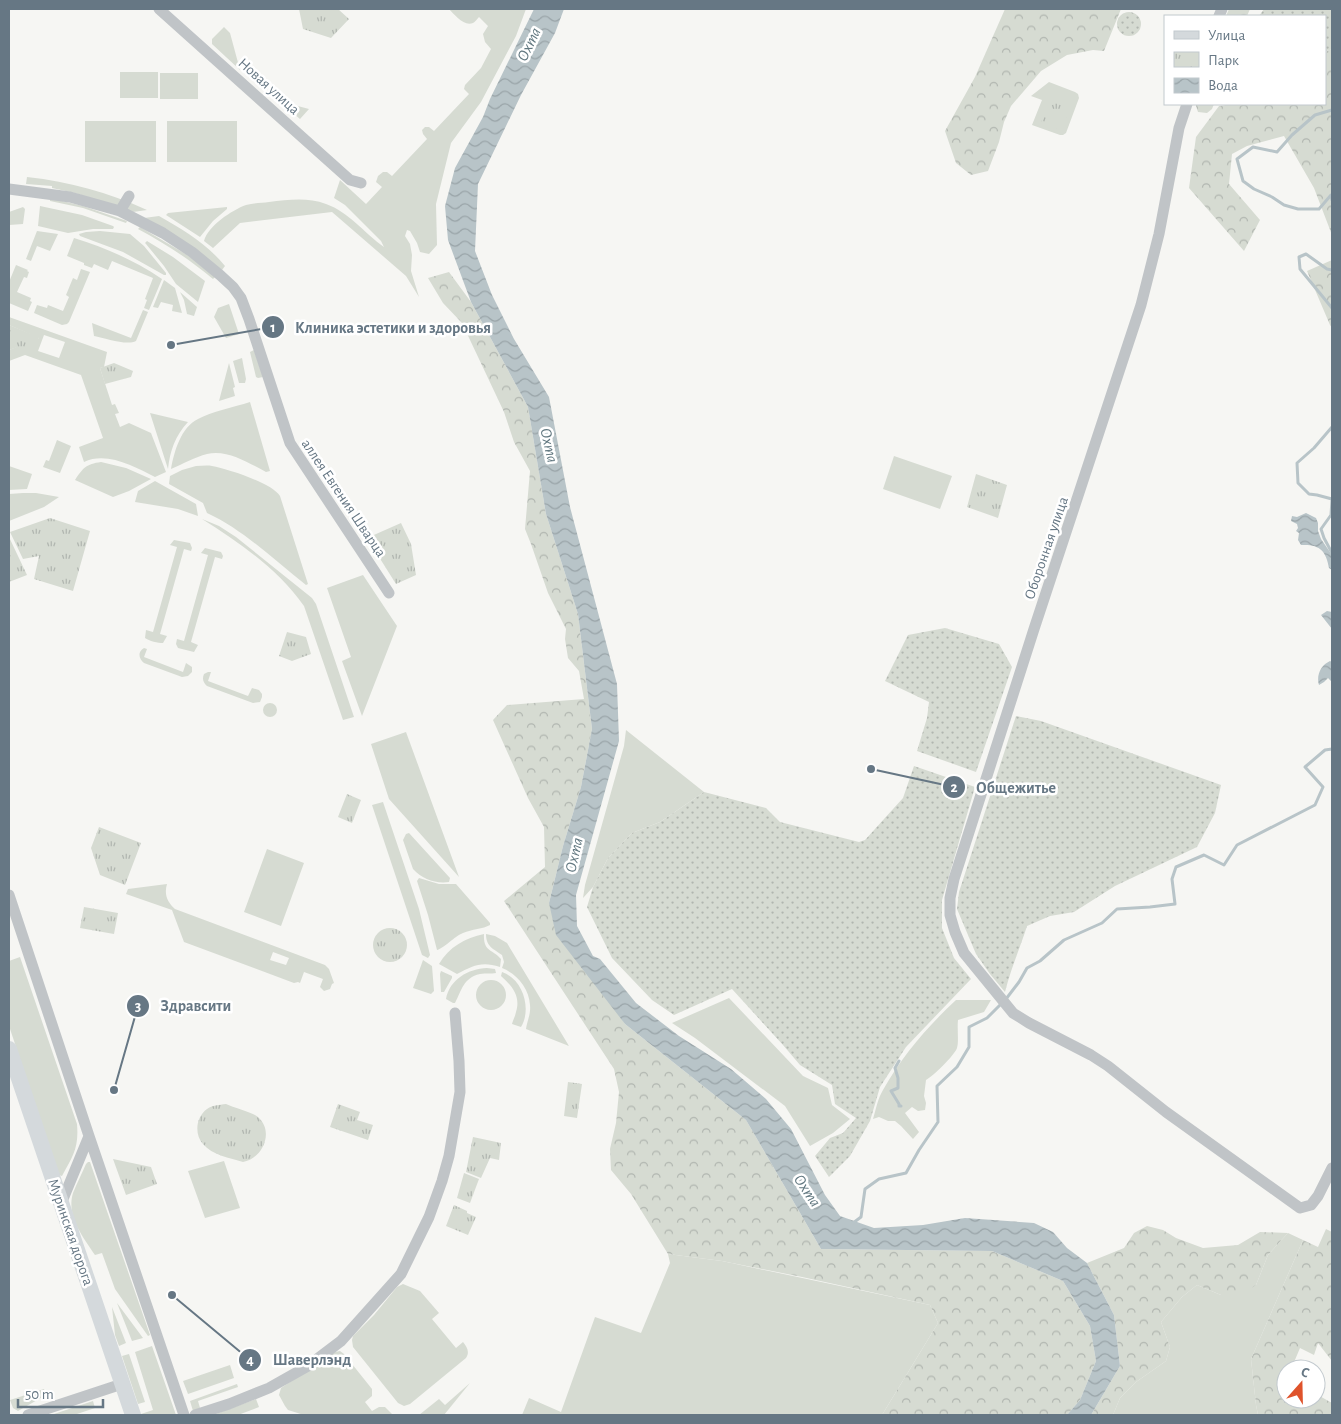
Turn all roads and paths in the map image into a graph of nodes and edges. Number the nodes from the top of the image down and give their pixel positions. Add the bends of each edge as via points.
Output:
1 (159, 9) edge
2 (1187, 105) edge
3 (360, 183) dead end
4 (9, 189) edge
5 (129, 196) dead end
6 (120, 211) junction
7 (389, 593) dead end
8 (9, 895) edge
9 (455, 1013) dead end
10 (9, 1048) edge
11 (89, 1136) junction
12 (1332, 1168) edge
13 (61, 1204) junction
14 (122, 1384) junction
15 (28, 1415) edge
16 (133, 1415) edge
17 (184, 1415) edge
18 (195, 1415) edge

1 - 3 street, Новая улица via 350,180
2 - 12 street, Оборонная улица via 1141,305 954,879 950,915 964,953 1013,1013 1108,1066 1300,1208 1311,1205
4 - 6 street, аллея Евгения Шварца via 70,197
5 - 6 street
6 - 7 street, аллея Евгения Шварца via 192,252 241,298 290,443
8 - 11 street
9 - 18 street via 460,1092 449,1156 429,1217 401,1274 341,1341 308,1366 269,1388
10 - 13 street, Муринская дорога
11 - 13 street
11 - 17 street
13 - 14 street, Муринская дорога
14 - 15 street
14 - 16 street, Муринская дорога

